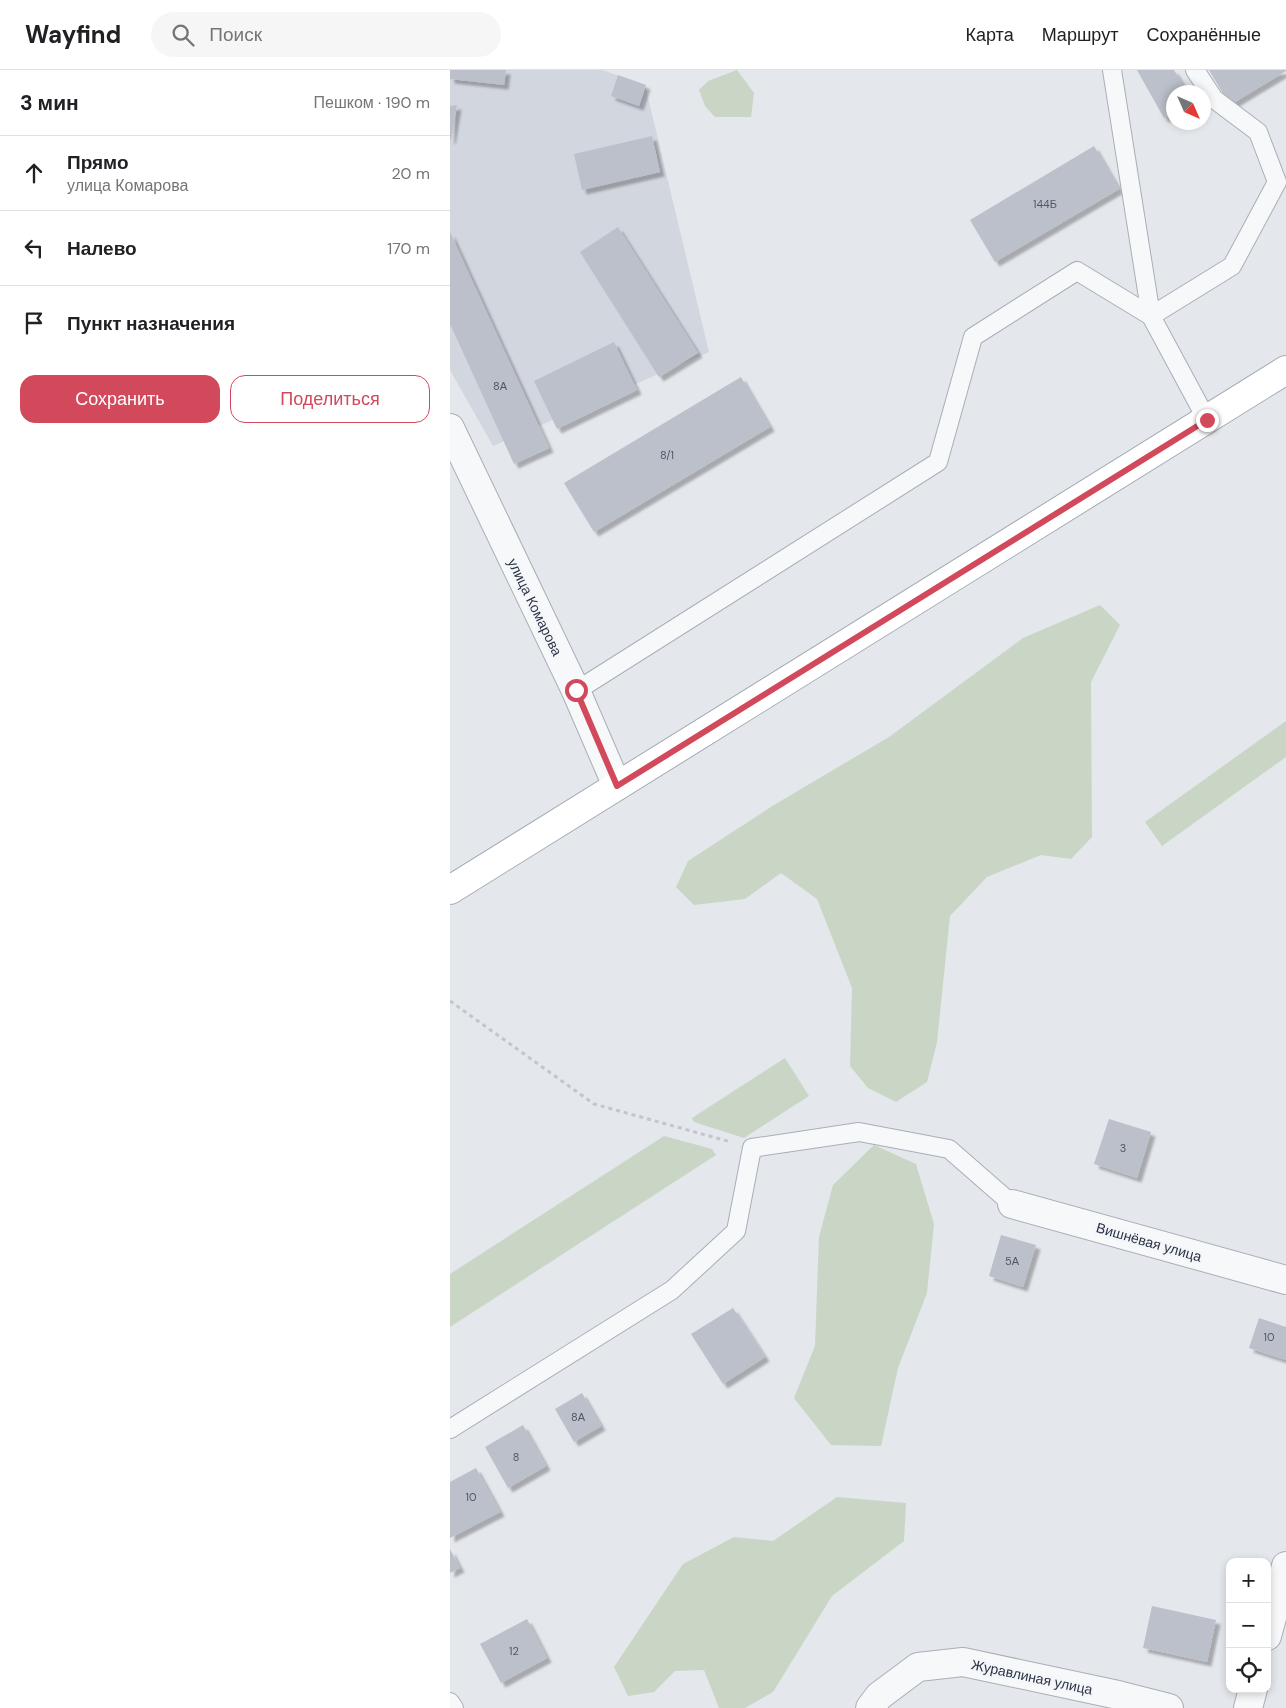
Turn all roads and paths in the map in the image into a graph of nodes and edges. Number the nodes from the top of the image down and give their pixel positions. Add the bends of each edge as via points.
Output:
1 (1112, 70) edge
2 (1195, 70) edge
3 (1151, 316) junction
4 (1286, 370) edge
5 (1207, 420) junction
6 (450, 428) edge
7 (576, 690) junction
8 (617, 786) junction
9 (450, 890) edge
10 (450, 1001) edge
11 (752, 1148) junction
12 (1012, 1204) joint
13 (1286, 1280) edge
14 (450, 1429) edge
15 (1286, 1566) edge
16 (1271, 1621) edge
17 (1252, 1693) edge
18 (450, 1702) edge
19 (454, 1708) edge
20 (870, 1708) edge
21 (1169, 1708) edge
22 (1248, 1708) edge

1 - 3 lane
2 - 3 lane via 1214,100 1258,132 1277,182 1232,266
3 - 5 lane
3 - 7 lane via 1077,271 973,337 938,462
4 - 5 main road
5 - 8 main road
6 - 7 street, улица Комарова
7 - 8 street, улица Комарова
8 - 9 main road
10 - 11 path via 594,1104
11 - 12 lane via 859,1132 949,1149
11 - 14 lane via 736,1232 672,1290
12 - 13 street, Вишнёвая улица
15 - 16 street
17 - 22 street
18 - 19 lane
20 - 21 street, Журавлиная улица via 879,1696 918,1667 963,1662

